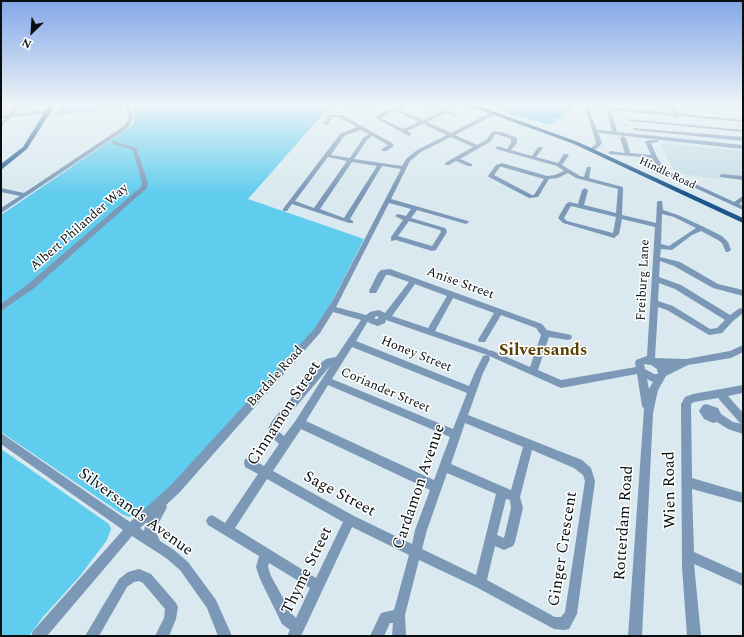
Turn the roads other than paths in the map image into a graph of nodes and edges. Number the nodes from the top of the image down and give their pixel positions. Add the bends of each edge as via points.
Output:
1 (684, 134) edge
2 (30, 135) edge
3 (32, 135) edge
4 (114, 135) edge
5 (343, 135) edge
6 (371, 135) edge
7 (373, 135) edge
8 (452, 135) joint
9 (492, 135) edge
10 (505, 135) edge
11 (554, 135) edge
12 (597, 135) edge
13 (615, 135) joint
14 (693, 135) edge
15 (637, 136) joint
16 (743, 139) edge
17 (656, 141) dead end
18 (688, 141) junction
19 (114, 143) dead end
20 (743, 146) edge
21 (477, 147) junction
22 (498, 148) dead end
23 (540, 148) dead end
24 (384, 150) dead end
25 (591, 150) junction
26 (470, 151) junction
27 (508, 151) junction
28 (611, 153) dead end
29 (328, 154) junction
30 (479, 155) dead end
31 (566, 155) dead end
32 (628, 155) junction
33 (654, 157) junction
34 (533, 158) junction
35 (456, 159) junction
36 (351, 160) junction
37 (380, 164) junction
38 (447, 164) dead end
39 (559, 165) junction
40 (470, 166) dead end
41 (1, 167) edge
42 (404, 168) junction
43 (589, 168) dead end
44 (568, 171) junction
45 (722, 176) dead end
46 (547, 178) junction
47 (743, 178) edge
48 (586, 179) junction
49 (1, 190) edge
50 (585, 190) dead end
51 (24, 195) junction
52 (743, 198) edge
53 (387, 200) junction
54 (291, 202) junction
55 (660, 202) dead end
56 (735, 204) junction
57 (581, 206) junction
58 (415, 208) junction
59 (743, 208) edge
60 (285, 210) dead end
61 (316, 210) junction
62 (1, 211) edge
63 (660, 211) junction
64 (398, 216) dead end
65 (619, 216) junction
66 (408, 219) junction
67 (743, 221) edge
68 (466, 222) dead end
69 (659, 226) junction
70 (702, 228) junction
71 (658, 246) junction
72 (728, 250) dead end
73 (657, 258) junction
74 (656, 279) junction
75 (413, 281) junction
76 (373, 291) dead end
77 (743, 293) edge
78 (451, 295) junction
79 (654, 302) junction
80 (1, 308) edge
81 (331, 309) junction
82 (740, 310) dead end
83 (499, 312) junction
84 (368, 317) junction
85 (385, 317) junction
86 (730, 319) junction
87 (430, 333) junction
88 (545, 333) junction
89 (568, 337) dead end
90 (482, 340) dead end
91 (351, 343) junction
92 (742, 352) edge
93 (485, 355) junction
94 (339, 360) junction
95 (653, 361) junction
96 (687, 362) junction
97 (641, 371) junction
98 (533, 372) junction
99 (661, 376) junction
100 (326, 380) junction
101 (743, 388) edge
102 (472, 391) junction
103 (720, 393) junction
104 (648, 413) junction
105 (462, 417) junction
106 (717, 417) dead end
107 (743, 420) edge
108 (299, 422) junction
109 (743, 429) edge
110 (456, 435) junction
111 (1, 438) edge
112 (285, 442) junction
113 (529, 444) junction
114 (249, 463) dead end
115 (444, 466) junction
116 (265, 473) junction
117 (688, 482) junction
118 (436, 487) junction
119 (175, 489) junction
120 (502, 492) junction
121 (515, 497) junction
122 (743, 498) edge
123 (350, 520) junction
124 (212, 521) dead end
125 (131, 529) junction
126 (227, 530) junction
127 (491, 538) junction
128 (155, 543) junction
129 (415, 551) junction
130 (265, 554) junction
131 (688, 555) junction
132 (743, 580) edge
133 (480, 583) junction
134 (318, 586) junction
135 (399, 615) junction
136 (296, 632) edge
137 (38, 636) edge
138 (92, 636) edge
139 (162, 636) edge
140 (225, 636) edge
141 (377, 636) edge
142 (399, 636) edge
143 (635, 636) edge
144 (694, 636) edge

1 - 18 street
2 - 41 main road via 21,148
3 - 41 main road via 25,148
4 - 51 street
5 - 29 street
6 - 36 street via 365,139
7 - 24 street via 390,144 391,146
8 - 21 street
8 - 42 street, Bardale Road via 414,155
9 - 21 street via 488,141
10 - 27 street via 514,138 514,143
11 - 25 main road, Hindle Road
12 - 25 street via 599,144
13 - 15 street
13 - 32 street via 626,138
14 - 16 street
15 - 18 street
17 - 33 street via 648,142
18 - 20 street
19 - 80 street, Albert Philander Way via 135,151 145,183 144,188 30,287
21 - 26 street
22 - 27 street
23 - 34 street
25 - 67 main road, Hindle Road
26 - 30 street
26 - 35 street
27 - 34 street
28 - 32 street
29 - 36 street
29 - 54 street
31 - 39 street
32 - 33 street
33 - 56 street via 660,168 668,174
34 - 39 street
35 - 38 street
35 - 40 street
36 - 37 street
36 - 61 street
37 - 42 street
37 - 61 street via 348,221
39 - 44 street
42 - 53 street, Bardale Road
43 - 48 street
44 - 46 street
44 - 48 street
45 - 47 street
46 - 46 street via 533,198 491,176 498,166 502,165
48 - 65 street via 621,188
49 - 51 street
50 - 57 street
51 - 62 street
52 - 56 street
53 - 58 street
53 - 81 street, Bardale Road
54 - 60 street
54 - 61 street
55 - 63 street, Freiburg Lane
56 - 59 street
57 - 65 street
57 - 65 street via 569,204 562,220 614,236
58 - 66 street
58 - 68 street
63 - 69 street, Freiburg Lane
63 - 70 street
64 - 66 street
65 - 69 street
66 - 66 street via 444,230 434,248 394,238
69 - 71 street, Freiburg Lane
70 - 71 street via 670,248
70 - 72 street via 723,240
71 - 73 street, Freiburg Lane
73 - 74 street, Freiburg Lane
73 - 77 street via 677,264 716,286
74 - 79 street, Freiburg Lane
74 - 86 street via 678,287
75 - 76 street, Anise Street via 384,272
75 - 78 street, Anise Street
75 - 85 street
78 - 83 street, Anise Street
78 - 87 street
79 - 86 street via 672,309 709,332 719,331
79 - 95 street, Freiburg Lane
81 - 84 street
81 - 119 street, Bardale Road via 317,331
82 - 86 street
83 - 88 street, Anise Street via 539,326
83 - 90 street
84 - 85 street via 376,323
84 - 91 street, Cinnamon Street
85 - 87 street
87 - 93 street
88 - 89 street, Anise Street
88 - 98 street
91 - 94 street, Cinnamon Street
91 - 102 street, Honey Street
92 - 96 street
93 - 98 street
93 - 102 street, Cardamon Avenue
94 - 100 street, Cinnamon Street
94 - 112 street via 325,365 276,422 274,434
95 - 96 street
95 - 97 street via 640,362
95 - 99 street via 661,367
96 - 99 street
97 - 98 street via 564,384
97 - 99 street via 650,377
97 - 104 street, Rotterdam Road
99 - 104 street, Rotterdam Road via 652,393
100 - 108 street, Cinnamon Street
100 - 110 street, Coriander Street
101 - 103 street, Wien Road
102 - 105 street, Cardamon Avenue
103 - 107 street
103 - 117 street, Wien Road via 693,398 687,402
104 - 143 street, Rotterdam Road
105 - 110 street, Cardamon Avenue
105 - 113 street, Ginger Crescent
106 - 109 street via 731,426
108 - 112 street, Cinnamon Street
108 - 118 street
110 - 115 street, Cardamon Avenue
111 - 125 street, Silversands Avenue
112 - 116 street, Cinnamon Street
113 - 121 street
113 - 133 street, Ginger Crescent via 583,467 590,479 571,614 564,624 554,623
114 - 116 street, Sage Street
115 - 118 street, Cardamon Avenue
115 - 120 street
116 - 123 street, Sage Street
116 - 126 street, Cinnamon Street
117 - 122 street
117 - 131 street, Wien Road
118 - 129 street, Cardamon Avenue
119 - 125 street, Bardale Road
119 - 128 street via 153,520 150,532
120 - 121 street
120 - 127 street
121 - 127 street via 517,508 509,543 504,544
123 - 129 street, Sage Street
123 - 134 street, Thyme Street
124 - 126 street
125 - 128 street, Silversands Avenue
125 - 137 street, Bardale Road
126 - 130 street
127 - 133 street
128 - 140 street, Silversands Avenue via 184,566 198,583 212,604
129 - 133 street, Ginger Crescent
129 - 135 street, Cardamon Avenue
130 - 134 street
130 - 136 street via 262,567 266,579
131 - 132 street
131 - 144 street, Wien Road
134 - 136 street, Thyme Street
135 - 141 street via 386,618
135 - 142 street, Cardamon Avenue
138 - 139 street via 123,583 132,576 139,575 147,578 171,605 172,612

